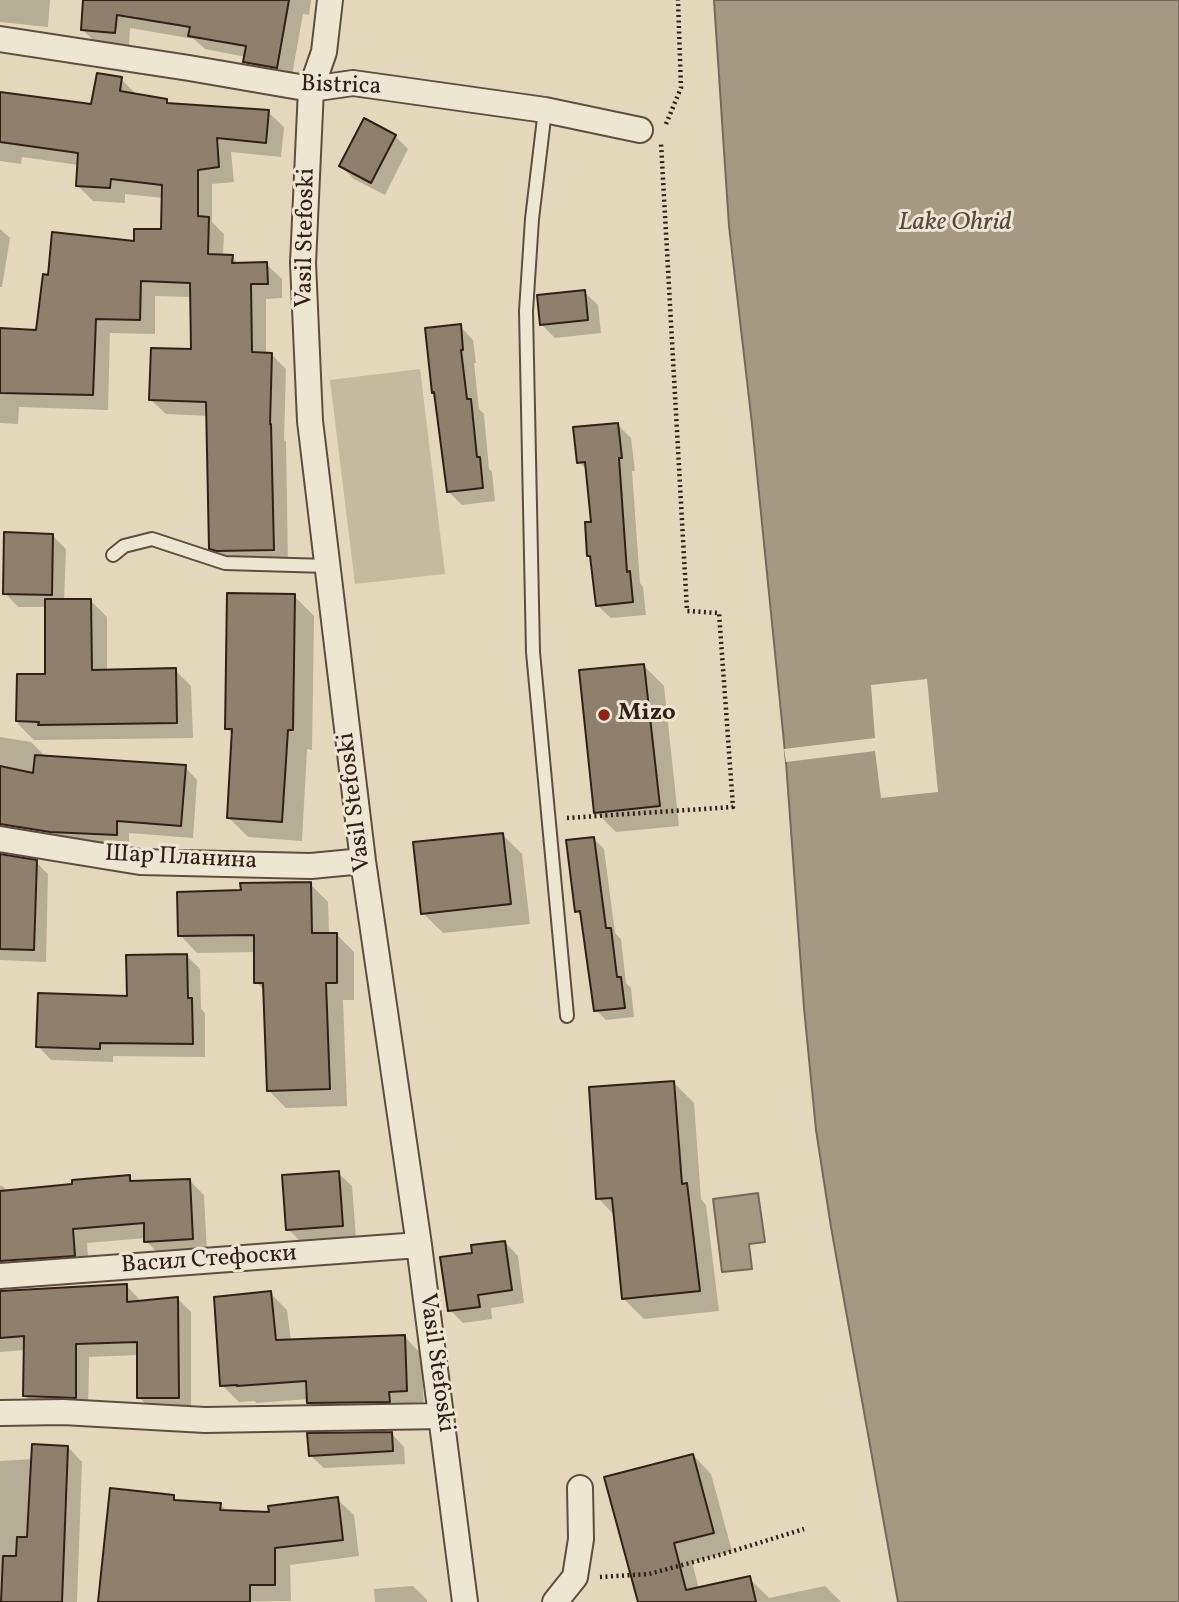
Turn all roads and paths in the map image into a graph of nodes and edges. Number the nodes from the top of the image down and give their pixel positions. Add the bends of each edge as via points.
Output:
1 (330, 0) edge
2 (678, 0) edge
3 (0, 39) edge
4 (311, 89) junction
5 (545, 110) junction
6 (651, 134) junction
7 (113, 555) dead end
8 (327, 566) junction
9 (548, 820) junction
10 (0, 839) edge
11 (363, 861) junction
12 (567, 1016) dead end
13 (419, 1245) junction
14 (0, 1276) edge
15 (0, 1413) edge
16 (442, 1416) junction
17 (580, 1488) dead end
18 (804, 1529) dead end
19 (575, 1578) junction
20 (466, 1602) edge
21 (555, 1602) edge

1 - 4 street, Vasil Stefoski via 324,52
2 - 6 path via 681,88
3 - 4 street, Bistrica
4 - 5 street, Bistrica via 353,83
4 - 8 street, Vasil Stefoski via 303,263 310,421
5 - 6 street, Bistrica
5 - 9 lane via 526,311 533,652
6 - 9 path via 687,611 719,612 733,807
7 - 8 lane via 124,546 152,539 225,563
8 - 11 street, Vasil Stefoski
9 - 12 lane
10 - 11 street, Шар Планина via 141,862 311,866
11 - 13 street, Vasil Stefoski
13 - 14 street, Васил Стефоски
13 - 16 street, Vasil Stefoski
15 - 16 street via 205,1420
16 - 20 street, Vasil Stefoski
17 - 19 street via 581,1539
18 - 19 path via 649,1574
19 - 21 street

